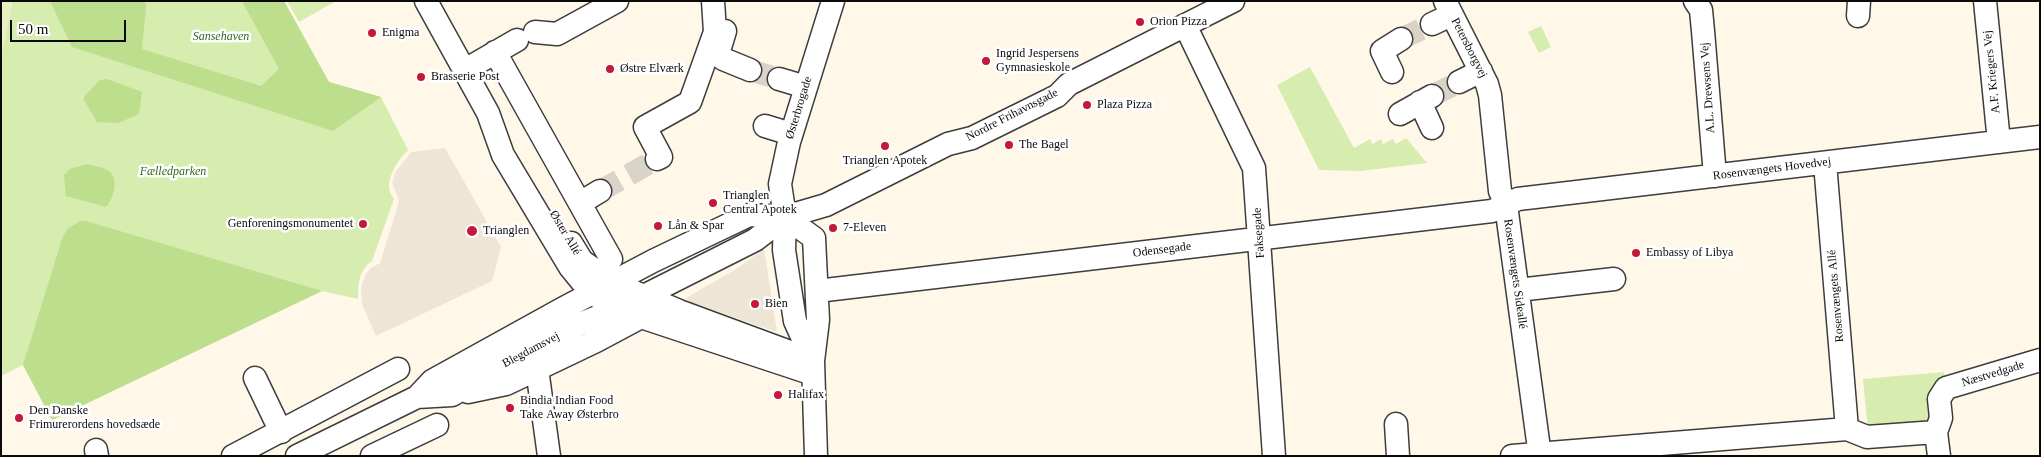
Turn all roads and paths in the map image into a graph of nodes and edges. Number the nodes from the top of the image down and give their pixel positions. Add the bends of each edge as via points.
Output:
1 (426, 1) edge
2 (618, 1) edge
3 (713, 1) edge
4 (833, 1) edge
5 (1233, 1) edge
6 (1695, 1) edge
7 (1985, 1) edge
8 (1443, 13) edge
9 (1185, 25) junction
10 (725, 31) dead end
11 (1402, 40) tunnel mouth
12 (495, 52) junction
13 (465, 70) junction
14 (750, 70) tunnel mouth
15 (1481, 71) junction
16 (1392, 72) dead end
17 (779, 79) tunnel mouth
18 (1460, 82) tunnel mouth
19 (806, 87) junction
20 (1490, 95) joint
21 (488, 113) junction
22 (1400, 114) dead end
23 (765, 126) dead end
24 (1432, 128) dead end
25 (791, 134) junction
26 (2040, 137) edge
27 (1999, 142) junction
28 (657, 159) dead end
29 (1825, 163) junction
30 (1714, 176) junction
31 (600, 192) tunnel mouth
32 (580, 203) junction
33 (1506, 205) junction
34 (785, 217) junction
35 (1260, 238) junction
36 (611, 259) dead end
37 (1614, 279) dead end
38 (613, 283) junction
39 (1518, 290) junction
40 (817, 291) junction
41 (592, 294) junction
42 (642, 306) junction
43 (620, 308) junction
44 (2040, 360) edge
45 (813, 368) junction
46 (398, 369) dead end
47 (535, 372) junction
48 (255, 378) dead end
49 (452, 395) junction
50 (417, 396) junction
51 (1396, 424) dead end
52 (437, 425) dead end
53 (1847, 429) junction
54 (281, 432) junction
55 (1936, 432) junction
56 (1763, 446) edge
57 (1540, 455) edge
58 (232, 456) edge
59 (297, 456) edge
60 (372, 456) edge
61 (549, 456) edge
62 (816, 456) edge
63 (1274, 456) edge
64 (1398, 456) edge
65 (1512, 456) edge
66 (1939, 456) edge

1 - 13 street, Øster Allé
2 - 12 street via 557,34 526,36
3 - 28 street via 715,32 690,102 645,127 660,157
4 - 19 street, Østerbrogade
5 - 9 street, Nordre Frihavnsgade
6 - 30 street, A.L. Drewsens Vej via 1701,10
7 - 27 street, A.F. Kriegers Vej
8 - 15 street, Petersborgvej
9 - 34 street, Nordre Frihavnsgade via 1069,84 1057,96 972,138 948,144 826,205
9 - 35 street, Faksegade via 1254,168
10 - 14 street via 718,54
11 - 16 street via 1382,51
12 - 13 street
12 - 32 street
13 - 21 street, Øster Allé
15 - 18 street
15 - 20 street, Petersborgvej
17 - 19 street
19 - 25 street, Østerbrogade
20 - 33 street, Rosenvængets Sideallé via 1500,191
21 - 38 street, Øster Allé via 503,130 582,261
21 - 41 street, Øster Allé via 502,155 570,267
22 - 24 street via 1426,99
23 - 25 street
25 - 34 street, Østerbrogade via 780,184
26 - 27 street, Rosenvængets Hovedvej
27 - 29 street, Rosenvængets Hovedvej
29 - 30 street, Rosenvængets Hovedvej
29 - 53 street, Rosenvængets Allé
30 - 33 street, Rosenvængets Hovedvej via 1518,199
31 - 32 street
32 - 36 street
33 - 35 street, Odensegade via 1492,211
33 - 39 street, Rosenvængets Sideallé
34 - 38 street via 749,215
34 - 40 street via 814,238
34 - 42 street via 756,240
34 - 45 street via 796,246
35 - 40 street, Odensegade
35 - 63 street, Faksegade
37 - 39 street
38 - 41 street, Blegdamsvej
38 - 42 street, Øster Allé
39 - 57 street, Rosenvængets Sideallé
40 - 45 street via 818,320
41 - 43 street, Øster Allé
41 - 50 street, Blegdamsvej via 432,381
42 - 43 street, Blegdamsvej
42 - 45 street
42 - 45 street, Øster Allé via 678,310 768,343
42 - 47 street
43 - 49 street, Blegdamsvej via 580,324
44 - 55 street, Næstvedgade via 1946,388 1939,398 1941,418
45 - 62 street
46 - 54 street
47 - 49 street via 506,384
47 - 61 street
48 - 54 street
49 - 50 street, Blegdamsvej
50 - 59 street, Blegdamsvej
51 - 64 street
52 - 60 street
53 - 55 street via 1867,437
53 - 56 street
54 - 58 street
55 - 66 street
56 - 57 street
57 - 65 street

